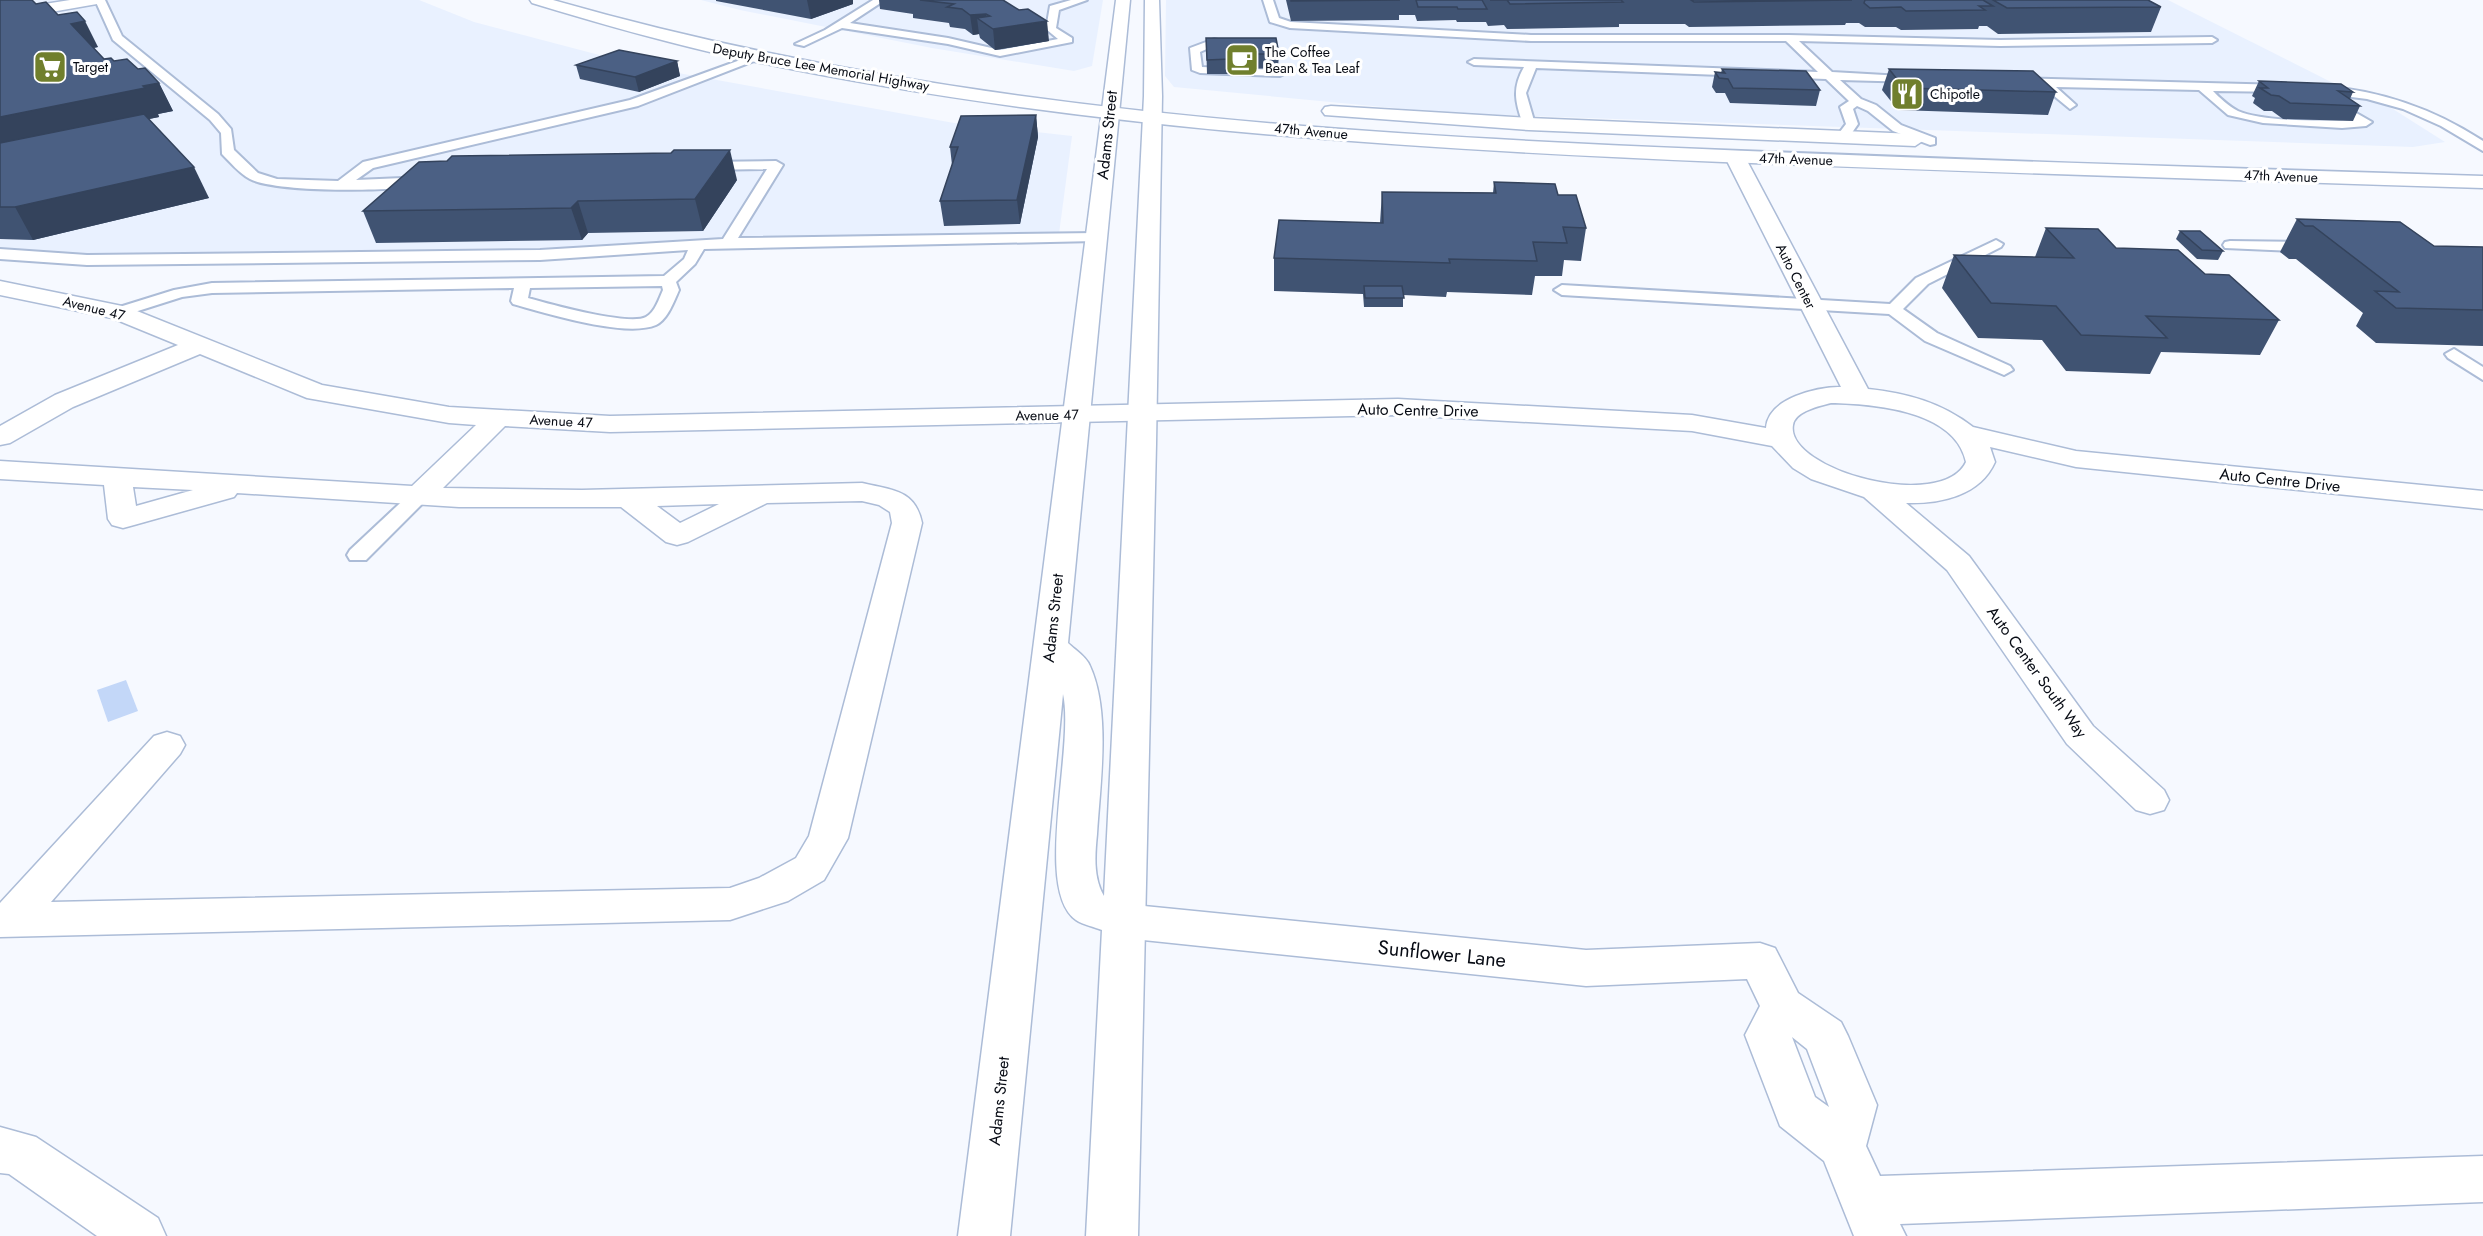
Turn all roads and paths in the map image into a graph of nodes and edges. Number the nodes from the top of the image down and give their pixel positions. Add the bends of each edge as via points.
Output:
1 (99, 0) edge
2 (537, 0) edge
3 (880, 0) edge
4 (1082, 0) edge
5 (1123, 0) edge
6 (1152, 0) edge
7 (1268, 0) edge
8 (0, 16) edge
9 (842, 25) junction
10 (1789, 38) junction
11 (779, 39) dead end
12 (2212, 40) dead end
13 (1214, 42) edge
14 (800, 44) junction
15 (835, 50) dead end
16 (758, 57) junction
17 (1474, 62) dead end
18 (1532, 64) junction
19 (1280, 73) edge
20 (1832, 77) junction
21 (1926, 80) edge
22 (2000, 82) edge
23 (2045, 83) junction
24 (2202, 87) junction
25 (2306, 91) junction
26 (1108, 97) junction
27 (1857, 102) junction
28 (1159, 104) junction
29 (2070, 105) dead end
30 (1311, 109) dead end
31 (1529, 124) junction
32 (1842, 137) junction
33 (1930, 141) junction
34 (1954, 142) dead end
35 (2483, 147) edge
36 (1735, 157) junction
37 (686, 167) edge
38 (443, 180) edge
39 (2483, 182) edge
40 (341, 184) junction
41 (1096, 237) junction
42 (728, 243) junction
43 (699, 244) junction
44 (1996, 244) dead end
45 (2230, 245) dead end
46 (2326, 248) edge
47 (0, 254) edge
48 (668, 281) junction
49 (523, 283) junction
50 (0, 288) edge
51 (1562, 290) dead end
52 (1812, 305) junction
53 (1894, 309) junction
54 (119, 312) junction
55 (200, 345) junction
56 (2454, 354) dead end
57 (2004, 370) dead end
58 (2483, 375) edge
59 (1858, 395) junction
60 (1143, 413) junction
61 (1076, 415) junction
62 (498, 418) junction
63 (1780, 429) junction
64 (1964, 433) junction
65 (0, 437) edge
66 (2076, 459) junction
67 (1980, 462) junction
68 (0, 470) edge
69 (1875, 491) junction
70 (1935, 493) junction
71 (420, 495) junction
72 (2483, 500) edge
73 (358, 555) dead end
74 (1958, 563) junction
75 (1050, 646) junction
76 (167, 744) dead end
77 (2150, 800) dead end
78 (5, 920) edge
79 (1124, 921) junction
80 (0, 1150) edge
81 (2483, 1179) edge
82 (1872, 1219) edge
83 (140, 1236) edge
84 (984, 1236) edge
85 (1112, 1236) edge

1 - 8 street
1 - 40 lane via 117,38 214,117 227,132 227,151 253,176 276,183
2 - 16 street, Deputy Bruce Lee Memorial Highway via 687,42
3 - 9 lane
4 - 9 lane via 1054,8 1051,29 1068,40 1000,53 948,40
5 - 26 street, Adams Street
6 - 28 street
7 - 10 lane via 1274,21 1296,25 1531,38
9 - 14 lane
10 - 12 lane via 2000,43
10 - 20 lane
11 - 14 street, Deputy Bruce Lee Memorial Highway
13 - 19 lane via 1194,50 1196,68
14 - 15 street, Deputy Bruce Lee Memorial Highway
16 - 26 street, Deputy Bruce Lee Memorial Highway via 896,83
16 - 40 lane via 634,103 368,165
17 - 18 lane
18 - 20 lane
18 - 31 lane via 1520,84 1519,96
20 - 21 lane
20 - 27 lane
22 - 23 lane
23 - 24 lane
23 - 29 lane
24 - 25 lane
24 - 25 lane via 2226,110 2239,116 2366,122
25 - 35 lane via 2352,92 2401,102 2455,127
26 - 28 street, 47th Avenue
26 - 41 street, Adams Street
27 - 32 lane via 1846,107 1851,124
27 - 33 lane via 1872,108 1897,128
28 - 36 street, 47th Avenue via 1456,144
28 - 60 street
30 - 31 street, 47th Avenue
31 - 32 street, 47th Avenue
32 - 33 street, 47th Avenue
33 - 34 street, 47th Avenue
36 - 39 street, 47th Avenue
36 - 52 street, Auto Center
37 - 42 lane via 776,165
38 - 40 lane
41 - 42 lane
41 - 61 street, Adams Street
42 - 43 lane
43 - 47 lane via 540,255 87,260
43 - 48 lane via 690,261
44 - 53 lane via 1922,281
45 - 46 lane
48 - 49 lane
48 - 49 lane via 671,290 661,309 650,321 634,325 519,301
49 - 54 lane via 212,288 180,293
50 - 54 street, Avenue 47
51 - 52 lane
52 - 53 lane
52 - 59 street, Auto Center
53 - 57 lane via 1906,322 1927,334
54 - 55 street, Avenue 47
55 - 62 street, Avenue 47 via 316,392 449,415
55 - 65 street via 64,401
56 - 58 lane
59 - 63 street via 1807,399 1789,407
59 - 64 street via 1917,407
60 - 61 street, Avenue 47
60 - 63 street, Auto Centre Drive via 1398,407
60 - 79 street
61 - 62 street, Avenue 47 via 610,424
61 - 75 street, Adams Street
62 - 71 street
63 - 69 street via 1792,455 1814,470
64 - 66 street, Auto Centre Drive
64 - 67 street via 1976,448
66 - 67 street, Auto Centre Drive
66 - 72 street, Auto Centre Drive
67 - 70 street via 1968,482
68 - 71 street
69 - 70 street
69 - 74 street, Auto Center South Way
70 - 74 street, Auto Center South Way
71 - 73 lane
71 - 78 street via 627,497 862,492 889,498 904,508 907,523 828,838 810,869 773,890 730,904
74 - 77 street, Auto Center South Way via 2079,735
75 - 79 street, Sunflower Lane via 1073,666 1082,701 1083,754 1075,858 1078,889 1090,908
75 - 84 street, Adams Street
76 - 78 street
79 - 82 street, Sunflower Lane via 1586,968 1760,961 1782,1006 1768,1035 1797,1111 1842,1146
79 - 85 street
80 - 83 street via 19,1153
81 - 82 street

